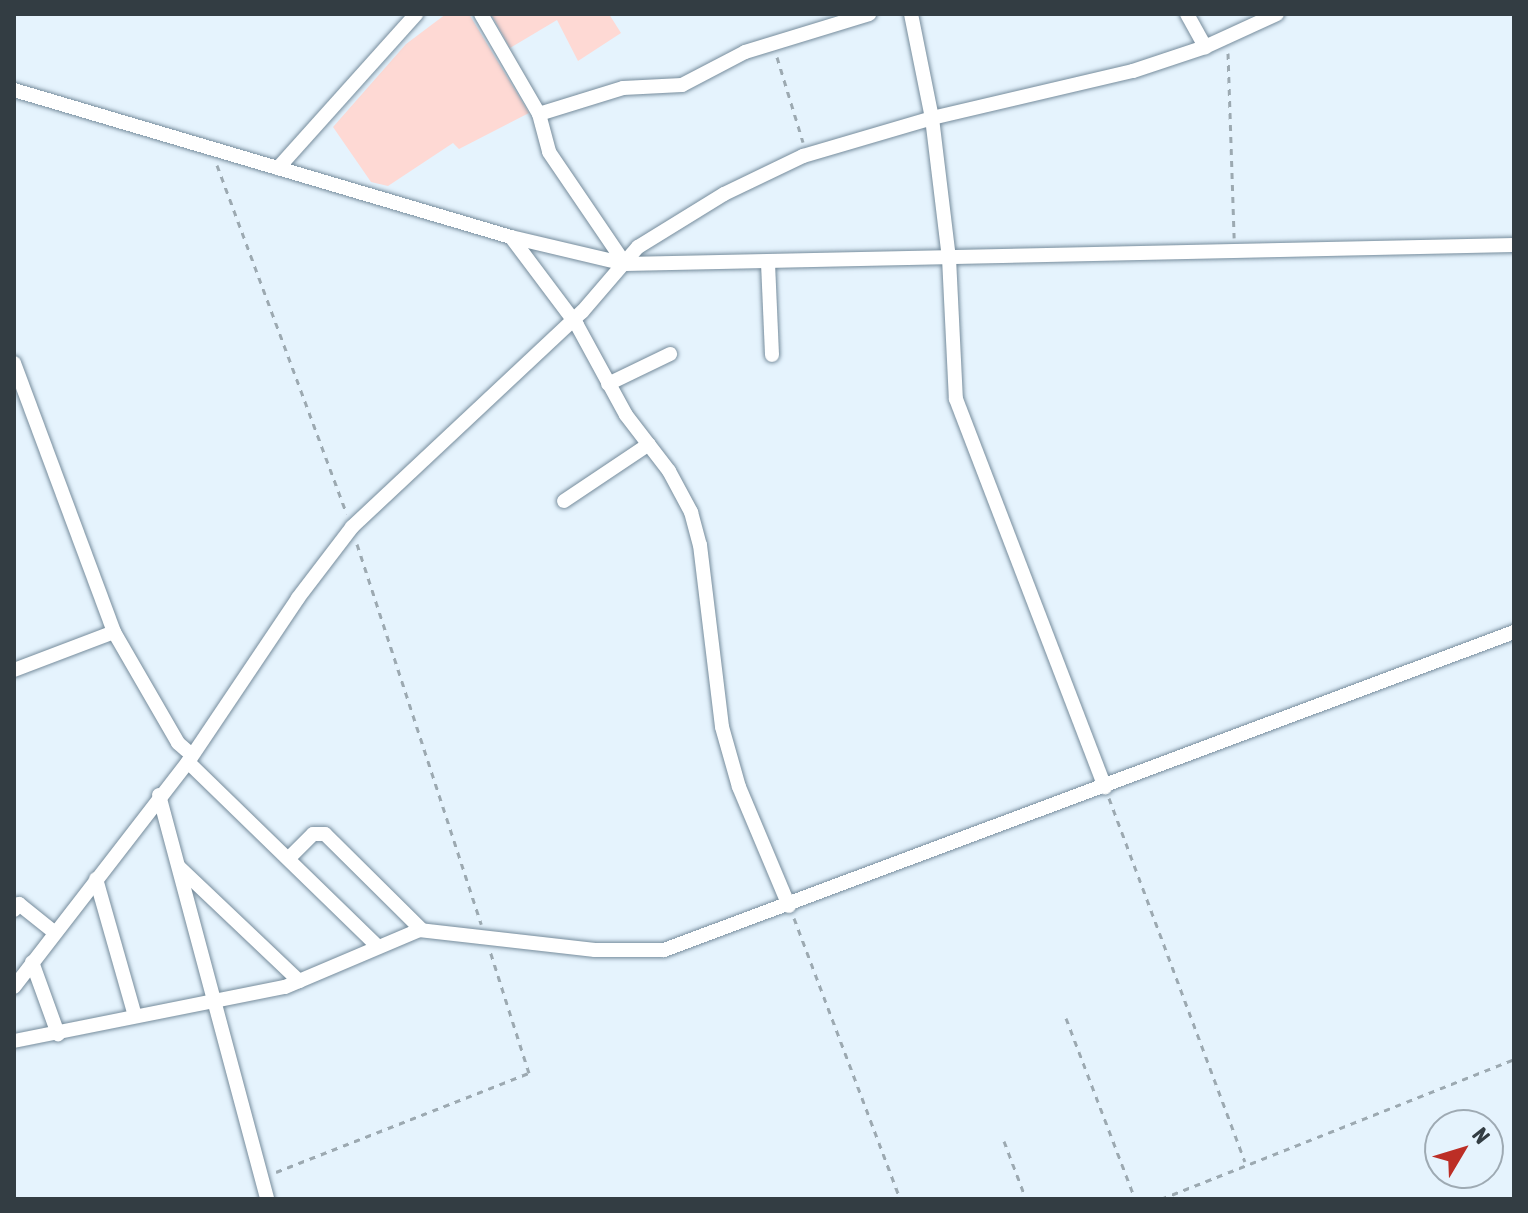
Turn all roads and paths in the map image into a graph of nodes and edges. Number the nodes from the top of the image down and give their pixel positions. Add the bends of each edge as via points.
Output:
1 (416, 14) edge
2 (481, 14) edge
3 (869, 14) edge
4 (911, 14) edge
5 (1187, 14) edge
6 (1277, 14) edge
7 (1222, 39) junction
8 (773, 46) junction
9 (1205, 47) junction
10 (14, 90) edge
11 (539, 114) junction
12 (932, 118) junction
13 (211, 147) junction
14 (807, 155) junction
15 (278, 168) junction
16 (511, 237) junction
17 (1514, 245) edge
18 (1234, 251) junction
19 (949, 258) junction
20 (768, 263) junction
21 (625, 264) junction
22 (571, 318) junction
23 (670, 354) dead end
24 (772, 355) dead end
25 (14, 363) edge
26 (608, 384) junction
27 (649, 444) junction
28 (564, 501) dead end
29 (352, 527) junction
30 (114, 632) junction
31 (1514, 632) edge
32 (14, 670) edge
33 (190, 758) junction
34 (1105, 787) junction
35 (159, 795) junction
36 (289, 858) junction
37 (178, 867) junction
38 (96, 879) junction
39 (789, 906) junction
40 (14, 910) edge
41 (422, 930) junction
42 (54, 932) junction
43 (486, 938) junction
44 (377, 946) junction
45 (32, 962) junction
46 (299, 981) junction
47 (14, 987) edge
48 (214, 1004) junction
49 (135, 1016) junction
50 (1066, 1018) dead end
51 (58, 1034) junction
52 (14, 1041) edge
53 (1514, 1059) edge
54 (1004, 1141) dead end
55 (1245, 1161) junction
56 (261, 1178) junction
57 (267, 1199) edge
58 (900, 1199) edge
59 (1026, 1199) edge
60 (1135, 1199) edge
61 (1161, 1199) edge

1 - 15 street
2 - 11 street
3 - 8 street
4 - 12 street
5 - 9 street
6 - 7 street
7 - 9 street
7 - 18 path via 1229,55
8 - 11 street via 745,52 682,85 623,88
8 - 14 path
9 - 12 street via 1133,71
10 - 13 street
11 - 21 street via 549,152
12 - 14 street
12 - 19 street
13 - 15 street
13 - 29 path
14 - 21 street via 724,194 638,247
15 - 16 street
16 - 21 street
16 - 22 street
17 - 18 street
18 - 19 street
19 - 20 street
19 - 34 street via 956,399
20 - 21 street
20 - 24 street
21 - 22 street
22 - 26 street
22 - 29 street
23 - 26 street
25 - 30 street
26 - 27 street
27 - 28 street
27 - 39 street via 676,482 696,527 722,727 739,787
29 - 33 street
29 - 43 path
30 - 32 street
30 - 33 street
31 - 34 street
33 - 35 street
33 - 36 street
34 - 39 street
34 - 55 path
35 - 37 street
35 - 38 street
36 - 41 street via 313,834 325,834
36 - 44 street
37 - 46 street
37 - 48 street
38 - 42 street
38 - 49 street
39 - 43 street via 649,952
39 - 58 path
40 - 42 street via 19,904
41 - 43 street
41 - 44 street
42 - 45 street
43 - 56 path via 529,1073
44 - 46 street
45 - 47 street
45 - 51 street
46 - 48 street
48 - 49 street
48 - 56 street
49 - 51 street
50 - 60 path
51 - 52 street
53 - 55 path
54 - 59 path
55 - 61 path
56 - 57 street

